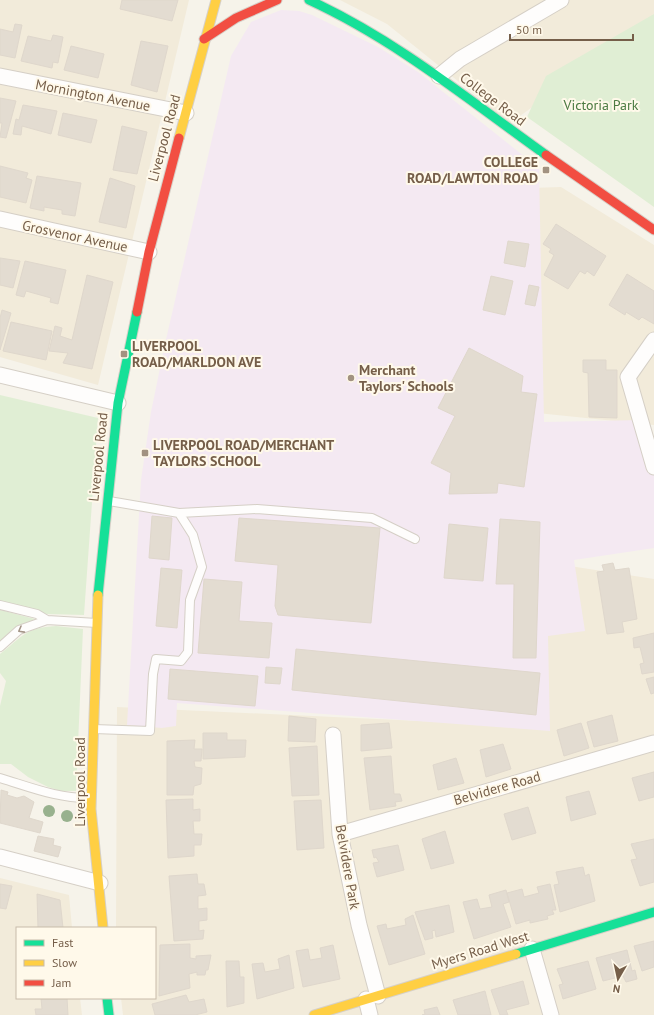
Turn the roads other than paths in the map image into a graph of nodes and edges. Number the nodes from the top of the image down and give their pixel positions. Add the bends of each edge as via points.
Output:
1 (216, 0) edge
2 (277, 0) edge
3 (309, 0) edge
4 (561, 0) edge
5 (330, 4) edge
6 (204, 39) junction
7 (0, 76) edge
8 (439, 76) junction
9 (186, 113) junction
10 (0, 219) edge
11 (654, 230) edge
12 (149, 252) junction
13 (654, 340) edge
14 (0, 375) edge
15 (118, 404) junction
16 (654, 467) edge
17 (108, 501) junction
18 (179, 513) junction
19 (415, 539) dead end
20 (0, 605) edge
21 (46, 620) junction
22 (98, 623) junction
23 (0, 647) edge
24 (94, 729) junction
25 (333, 735) dead end
26 (654, 743) edge
27 (0, 778) edge
28 (92, 798) junction
29 (340, 834) junction
30 (0, 857) edge
31 (100, 883) junction
32 (654, 912) edge
33 (103, 927) edge
34 (532, 949) junction
35 (372, 997) junction
36 (107, 999) edge
37 (109, 1015) edge
38 (314, 1015) edge
39 (370, 1015) edge
40 (552, 1015) edge

1 - 6 main road, Liverpool Road
2 - 6 main road via 236,18
3 - 5 main road, College Road
4 - 8 street via 460,58
5 - 8 main road, College Road
6 - 9 main road, Liverpool Road
7 - 9 street, Mornington Avenue
8 - 11 main road, College Road via 576,178
9 - 12 main road, Liverpool Road
10 - 12 street, Grosvenor Avenue
12 - 15 main road, Liverpool Road
13 - 16 street via 628,377
14 - 15 street
15 - 17 main road, Liverpool Road
17 - 18 lane
17 - 22 main road, Liverpool Road via 99,580
18 - 19 lane via 257,509 372,518
18 - 24 lane via 193,535 202,567 190,600 188,652 182,661 156,659 150,731
20 - 21 lane via 37,614
21 - 22 lane
21 -> 23 lane via 19,630
22 - 24 main road, Liverpool Road
24 - 28 main road, Liverpool Road
25 - 29 street, Belvidere Park
26 - 29 street, Belvidere Road
27 - 28 lane via 54,795 76,799
28 - 31 main road, Liverpool Road
29 - 35 street, Belvidere Park
30 - 31 street
31 - 33 main road, Liverpool Road
32 - 34 main road, Myers Road West
34 - 35 main road, Myers Road West
34 - 40 street
35 - 38 main road, Myers Road West
35 - 39 street, Belvidere Park
36 - 37 main road

